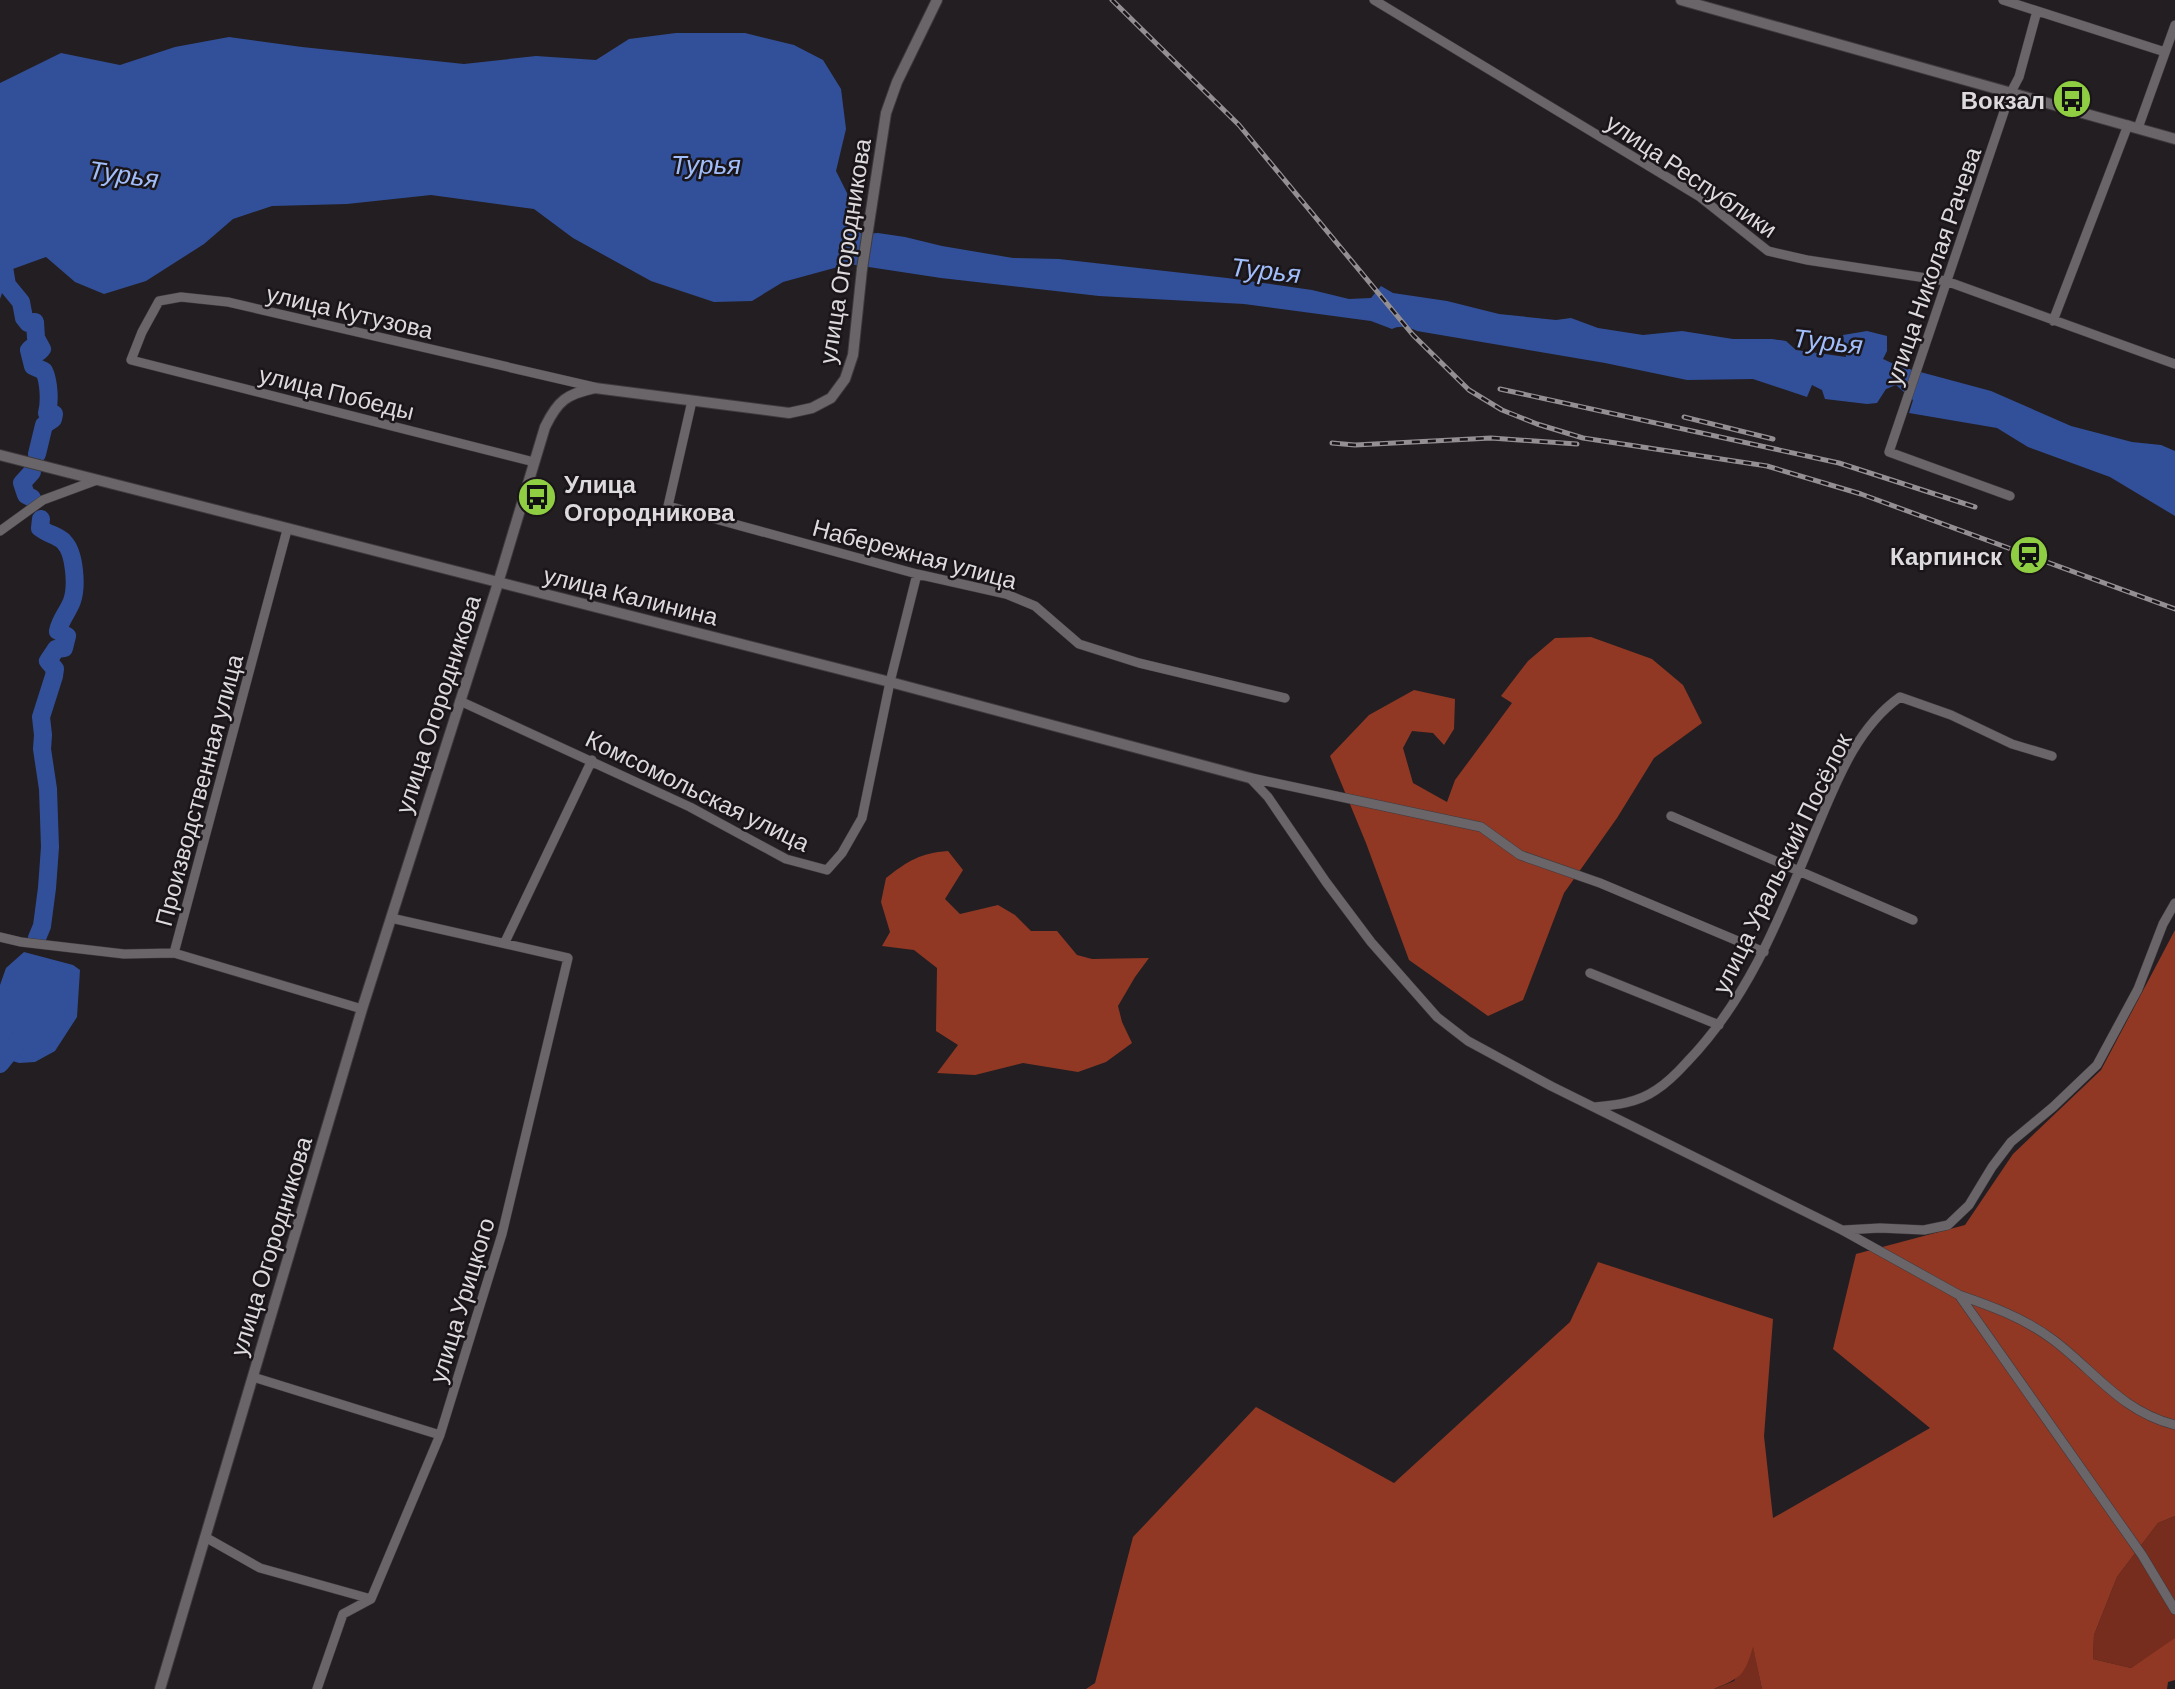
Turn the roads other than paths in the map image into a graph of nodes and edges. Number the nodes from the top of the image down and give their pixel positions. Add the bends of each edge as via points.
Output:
1 (937, 0) edge
2 (1374, 0) edge
3 (1681, 0) edge
4 (2003, 0) edge
5 (2038, 11) junction
6 (2175, 25) edge
7 (2165, 52) junction
8 (2010, 94) junction
9 (2133, 127) junction
10 (2175, 139) edge
11 (1945, 281) junction
12 (2053, 321) junction
13 (131, 359) joint
14 (2175, 364) edge
15 (595, 387) junction
16 (692, 401) junction
17 (0, 455) edge
18 (534, 462) junction
19 (100, 480) junction
20 (2010, 496) dead end
21 (287, 530) junction
22 (0, 531) edge
23 (917, 574) junction
24 (498, 583) junction
25 (890, 682) junction
26 (1285, 698) dead end
27 (460, 701) junction
28 (2053, 755) dead end
29 (592, 760) junction
30 (1250, 778) junction
31 (1671, 816) dead end
32 (1799, 870) junction
33 (2175, 904) edge
34 (391, 918) junction
35 (1913, 920) dead end
36 (0, 937) edge
37 (505, 942) junction
38 (1764, 952) junction
39 (174, 953) junction
40 (1590, 973) dead end
41 (362, 1009) junction
42 (1719, 1025) junction
43 (1593, 1107) junction
44 (1842, 1230) junction
45 (1959, 1295) junction
46 (253, 1377) junction
47 (2175, 1425) edge
48 (440, 1435) junction
49 (205, 1537) junction
50 (371, 1599) junction
51 (2175, 1609) edge
52 (160, 1689) edge
53 (317, 1689) edge

1 - 16 street, улица Огородникова via 886,113 853,355 845,379 831,398 789,413
2 - 11 street, улица Республики via 1699,197 1768,251
3 - 8 street
4 - 5 street
5 - 7 street
5 - 8 street, улица Николая Рачева
6 - 7 street
7 - 9 street
8 - 9 street
8 - 11 street, улица Николая Рачева
9 - 10 street
9 - 12 street
11 - 12 street, улица Республики
11 - 20 street, улица Николая Рачева via 1889,452
12 - 14 street, улица Республики
13 - 15 street, улица Кутузова via 159,302 181,297 228,302
13 - 18 street, улица Победы
15 - 16 street, улица Огородникова
15 - 18 street, улица Огородникова via 566,397 553,410
16 - 23 street, Набережная улица via 668,506
17 - 19 street, улица Калинина
18 - 24 street, улица Огородникова
19 - 21 street, улица Калинина
19 - 22 street via 43,500
21 - 24 street, улица Калинина
21 - 39 street, Производственная улица
23 - 25 street, Комсомольская улица
23 - 26 street, Набережная улица via 1006,594 1035,606 1079,644
24 - 25 street, улица Калинина
24 - 27 street, улица Огородникова
25 - 29 street, Комсомольская улица via 862,818 827,870 786,859
25 - 30 street, улица Калинина
27 - 29 street, Комсомольская улица
27 - 34 street, улица Огородникова
28 - 32 street, улица Уральский Посёлок via 2012,744 1900,697 1884,708 1841,771
29 - 37 street
30 - 38 street via 1481,827 1520,855 1600,883
30 - 43 street via 1371,942 1437,1017 1468,1041
31 - 32 street
32 - 35 street
32 - 38 street, улица Уральский Посёлок
33 - 44 street via 2138,989 2097,1065 2011,1142 1969,1205 1948,1225 1924,1230
34 - 37 street, улица Урицкого
34 - 41 street, улица Огородникова
36 - 39 street via 124,954
37 - 48 street, улица Урицкого via 568,958 502,1234
38 - 42 street, улица Уральский Посёлок
39 - 41 street, Производственная улица
40 - 42 street
41 - 46 street, улица Огородникова
42 - 43 street, улица Уральский Посёлок via 1656,1090 1636,1100
43 - 44 street
44 - 45 street
45 - 47 street via 2003,1311 2052,1338 2118,1398 2156,1420
45 - 51 street
46 - 48 street
46 - 49 street, улица Огородникова
48 - 50 street, улица Урицкого
49 - 50 street via 260,1567
49 - 52 street, улица Огородникова
50 - 53 street via 343,1614

